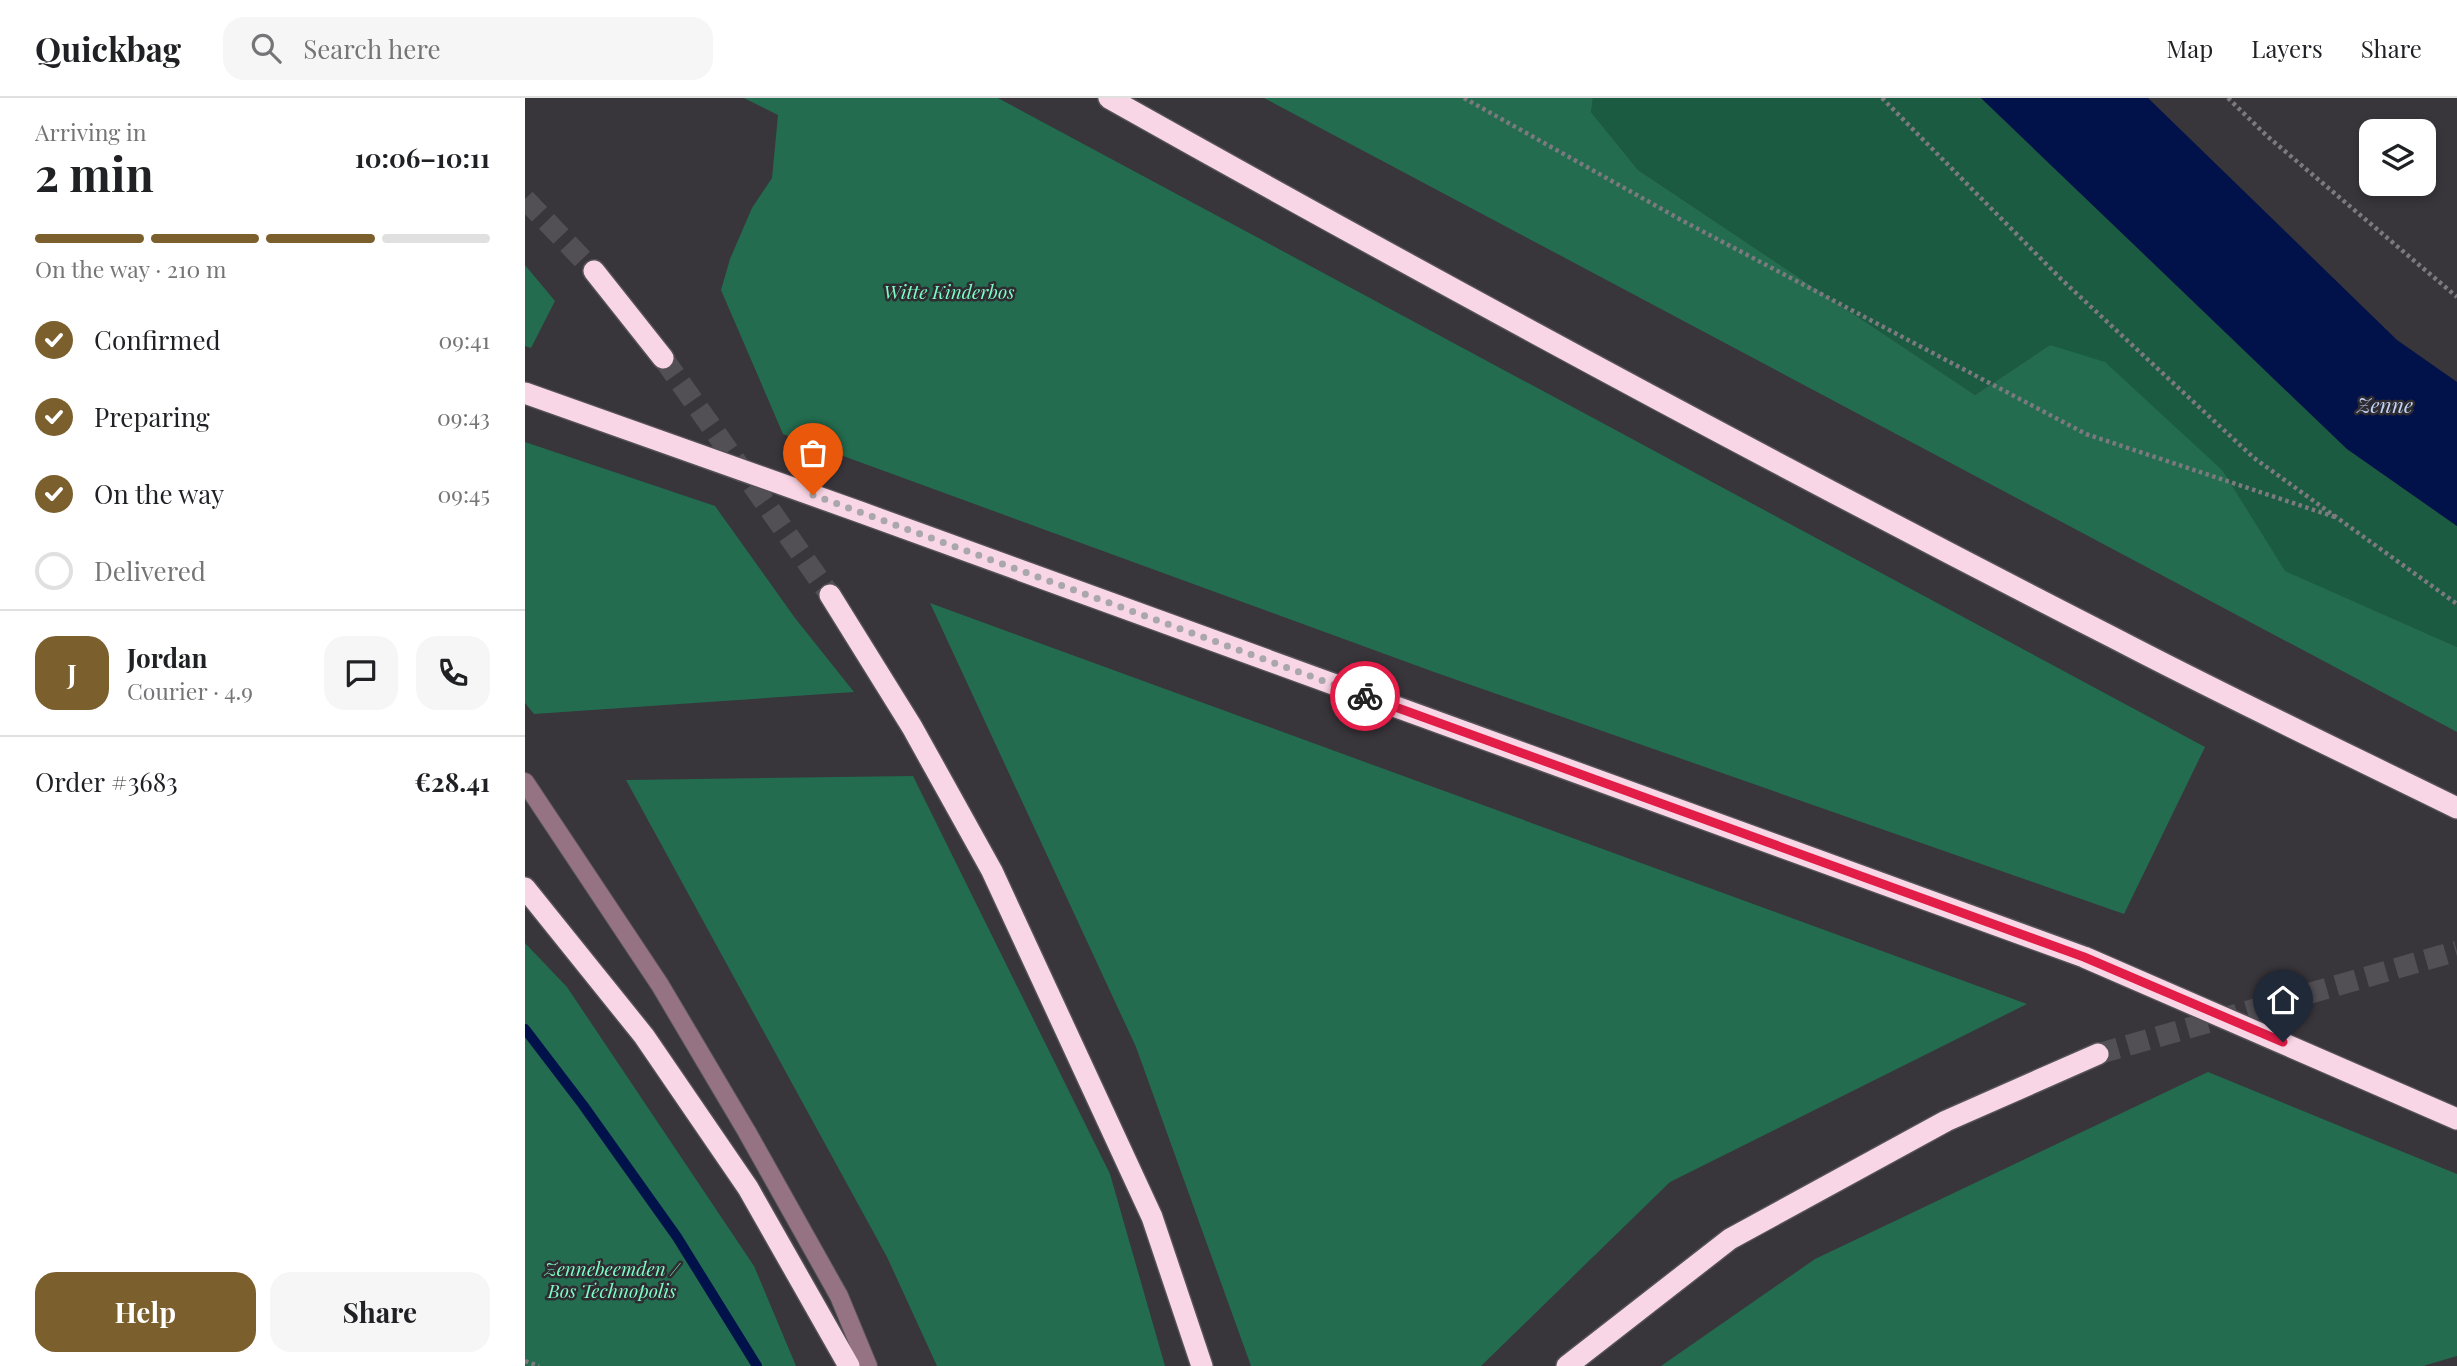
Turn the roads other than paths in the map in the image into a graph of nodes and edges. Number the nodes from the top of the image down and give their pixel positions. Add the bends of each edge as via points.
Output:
1 (1109, 98) edge
2 (594, 271) tunnel mouth
3 (663, 358) tunnel mouth
4 (525, 393) edge
5 (830, 595) tunnel mouth
6 (525, 782) edge
7 (2457, 808) edge
8 (525, 888) edge
9 (2098, 1054) tunnel mouth
10 (2457, 1119) edge
11 (849, 1366) edge
12 (869, 1366) edge
13 (1202, 1366) edge
14 (1567, 1366) edge

1 - 7 highway via 1675,410 2116,640
2 - 3 highway
4 - 10 highway via 2084,957
5 - 13 highway via 912,727 992,871 1152,1217
6 - 12 lane via 714,1075 839,1296
8 - 11 highway via 645,1036 769,1224
9 - 14 highway via 1946,1121 1730,1239

